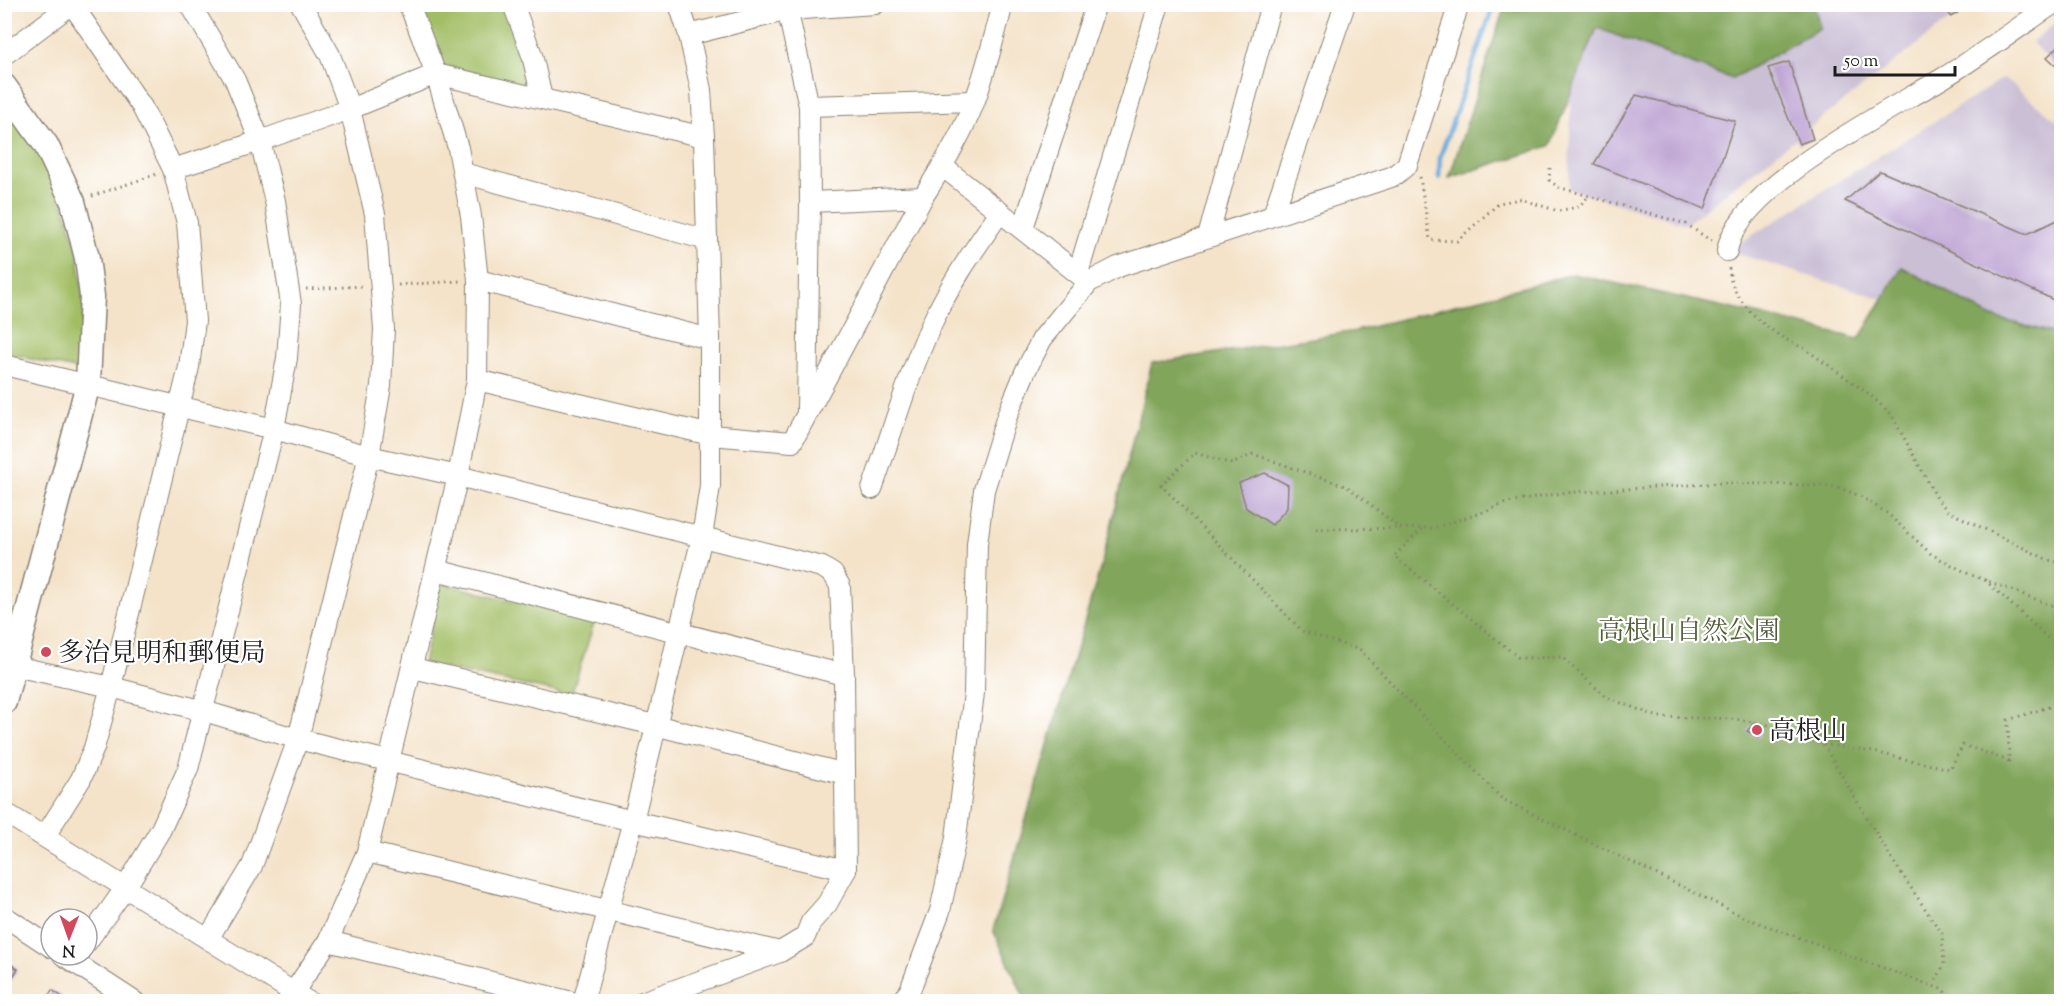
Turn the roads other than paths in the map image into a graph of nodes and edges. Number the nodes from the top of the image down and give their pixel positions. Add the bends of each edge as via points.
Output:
1 (72, 4) edge
2 (190, 4) edge
3 (302, 4) edge
4 (409, 4) edge
5 (513, 4) edge
6 (679, 4) edge
7 (875, 4) edge
8 (1003, 4) edge
9 (1096, 4) edge
10 (1159, 4) edge
11 (1271, 4) edge
12 (1345, 4) edge
13 (1459, 4) edge
14 (2053, 4) edge
15 (787, 7) edge
16 (688, 35) junction
17 (4, 56) edge
18 (436, 74) junction
19 (4, 86) edge
20 (542, 98) junction
21 (974, 101) junction
22 (809, 106) junction
23 (350, 109) junction
24 (704, 138) junction
25 (260, 141) junction
26 (942, 166) junction
27 (173, 169) junction
28 (463, 173) junction
29 (923, 196) junction
30 (810, 202) junction
31 (1000, 212) junction
32 (1273, 215) junction
33 (1023, 228) junction
34 (1208, 237) junction
35 (707, 240) junction
36 (1727, 251) road end
37 (1084, 277) junction
38 (477, 280) junction
39 (710, 339) junction
40 (4, 364) edge
41 (477, 380) junction
42 (88, 384) junction
43 (179, 407) junction
44 (807, 414) junction
45 (274, 429) junction
46 (711, 435) junction
47 (369, 456) junction
48 (458, 476) junction
49 (873, 489) dead end
50 (702, 537) junction
51 (436, 570) junction
52 (679, 631) junction
53 (14, 666) junction
54 (413, 668) junction
55 (844, 675) junction
56 (111, 687) junction
57 (4, 702) edge
58 (204, 711) junction
59 (655, 725) junction
60 (298, 739) junction
61 (389, 761) junction
62 (845, 774) junction
63 (4, 812) edge
64 (633, 821) junction
65 (45, 836) junction
66 (367, 852) junction
67 (846, 870) junction
68 (126, 887) junction
69 (608, 909) junction
70 (4, 916) edge
71 (99, 925) edge
72 (39, 939) edge
73 (208, 939) junction
74 (328, 941) junction
75 (780, 952) junction
76 (85, 967) edge
77 (297, 998) edge
78 (135, 1002) edge
79 (572, 1002) edge
80 (583, 1002) edge
81 (642, 1002) edge
82 (902, 1002) edge

1 - 17 street
1 - 27 street via 142,107
2 - 25 street via 235,80
3 - 23 street via 330,55
4 - 18 street
5 - 20 street via 532,55
6 - 16 street
7 - 15 street
8 - 21 street
9 - 33 street
10 - 37 street
11 - 34 street
12 - 32 street
13 - 32 street via 1407,165 1394,176
14 - 36 street via 1945,77 1785,176 1753,206 1728,240
15 - 16 street
15 - 22 street
16 - 24 street via 701,90
18 - 20 street
18 - 23 street
18 - 28 street
19 - 42 street via 46,145 74,202 92,296
20 - 24 street
21 - 22 street
21 - 26 street
22 - 30 street
23 - 25 street
23 - 47 street via 375,214 384,329 381,386
24 - 35 street
25 - 27 street
25 - 45 street via 275,201 291,304 287,358
26 - 29 street
26 - 31 street
27 - 43 street via 187,223 195,321
28 - 35 street
28 - 38 street
29 - 30 street
29 - 44 street
30 - 44 street
31 - 33 street
31 - 49 street via 934,319
32 - 34 street
33 - 37 street
34 - 37 street
35 - 39 street
37 - 82 street via 1025,372 984,490 977,544 974,693 956,838 940,911
38 - 39 street
38 - 41 street
39 - 46 street
40 - 42 street
41 - 46 street
41 - 48 street
42 - 43 street
42 - 53 street
43 - 45 street
43 - 56 street
44 - 46 street via 792,442
45 - 47 street
45 - 58 street
46 - 50 street via 710,486
47 - 48 street
47 - 60 street
48 - 50 street
48 - 51 street
50 - 52 street
50 - 55 street via 822,567 833,574 840,586
51 - 52 street
51 - 54 street
52 - 55 street
52 - 59 street
53 - 56 street
53 - 57 street
54 - 59 street
54 - 61 street
55 - 62 street
56 - 58 street
56 - 65 street via 81,779
58 - 60 street
58 - 68 street via 188,769 161,829
59 - 62 street
59 - 64 street
60 - 61 street
60 - 73 street via 252,866
61 - 64 street
61 - 66 street
62 - 67 street
63 - 65 street
64 - 67 street
64 - 69 street
65 - 68 street
66 - 69 street
66 - 74 street
67 - 75 street via 805,937
68 - 71 street
68 - 73 street
69 - 75 street
69 - 80 street
70 - 72 street
73 - 77 street
74 - 77 street
74 - 79 street
75 - 81 street
76 - 78 street

